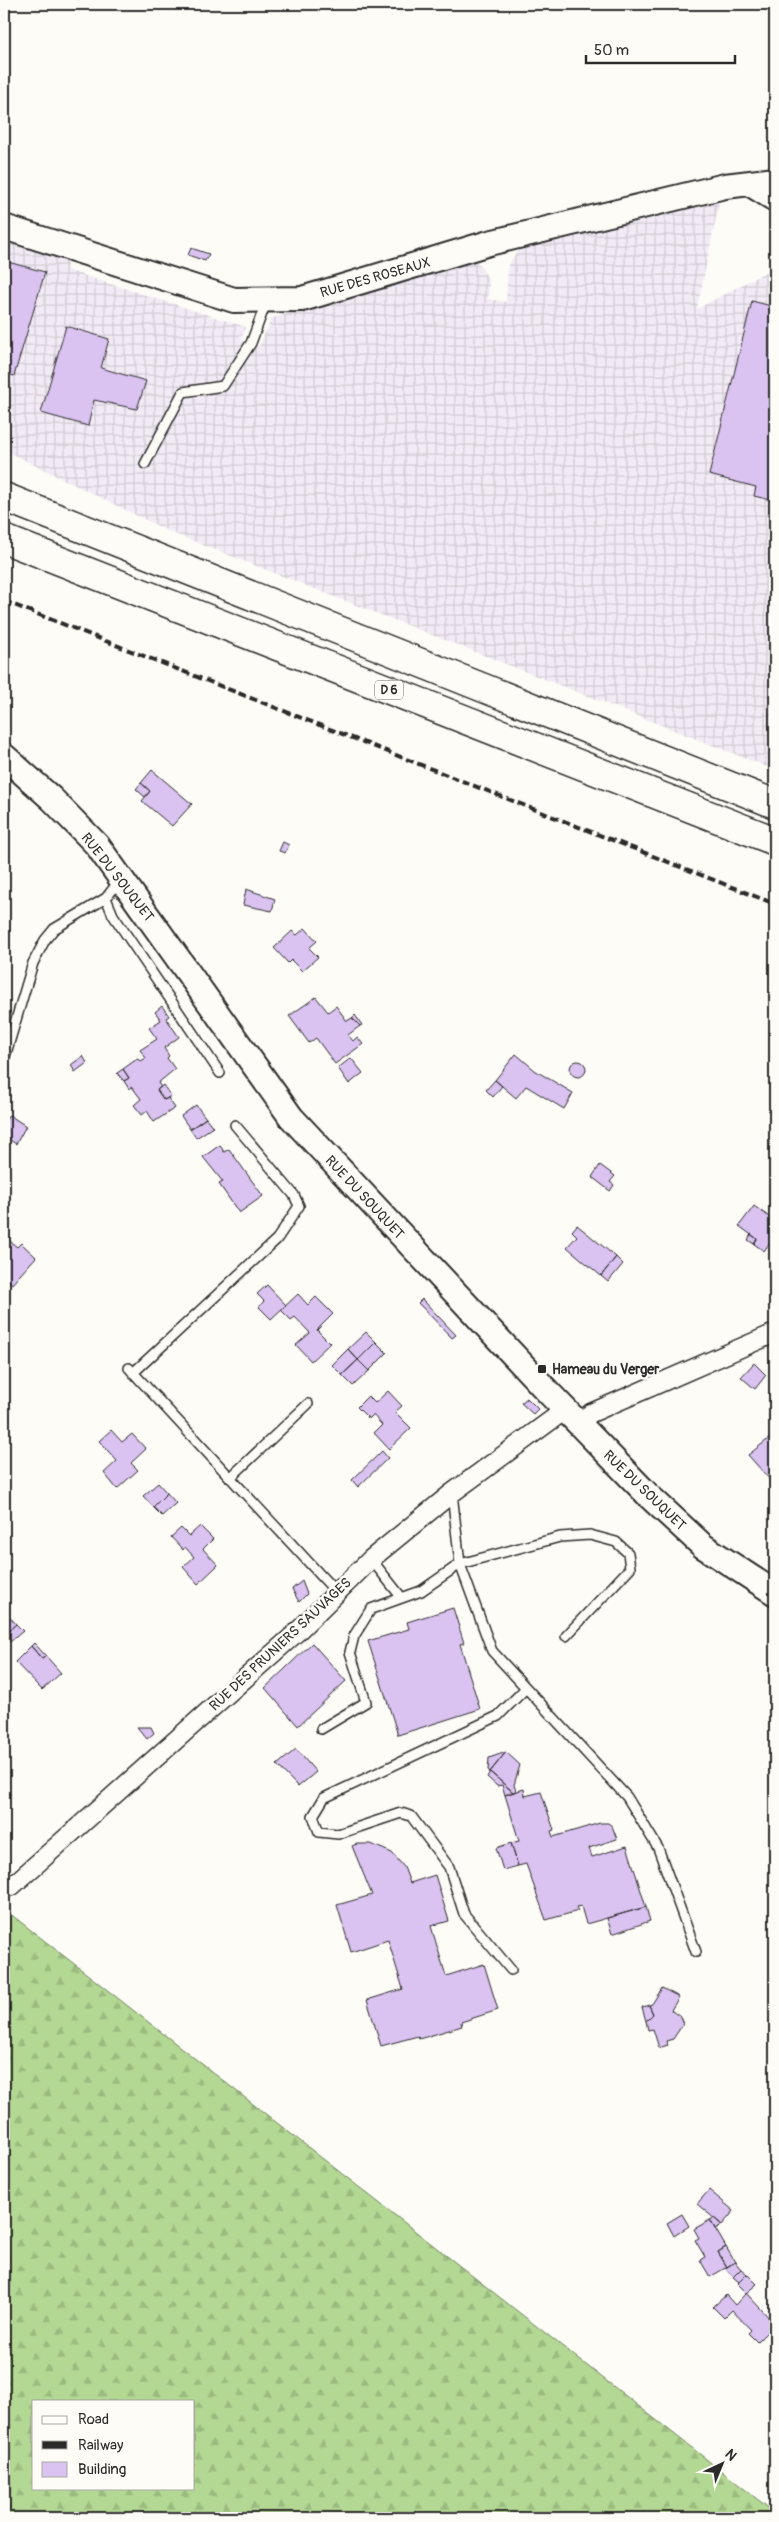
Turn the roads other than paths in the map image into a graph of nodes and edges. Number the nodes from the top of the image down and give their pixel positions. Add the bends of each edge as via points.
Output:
1 (775, 180) edge
2 (749, 184) junction
3 (775, 199) edge
4 (4, 227) edge
5 (267, 300) junction
6 (145, 464) dead end
7 (4, 498) edge
8 (4, 539) edge
9 (4, 756) edge
10 (775, 804) edge
11 (775, 841) edge
12 (122, 878) junction
13 (106, 898) junction
14 (4, 1060) edge
15 (220, 1073) dead end
16 (235, 1125) dead end
17 (775, 1334) edge
18 (308, 1404) dead end
19 (571, 1417) junction
20 (230, 1478) junction
21 (452, 1493) junction
22 (371, 1559) junction
23 (460, 1564) junction
24 (337, 1593) junction
25 (775, 1593) edge
26 (402, 1598) junction
27 (566, 1636) dead end
28 (526, 1688) junction
29 (321, 1729) dead end
30 (4, 1888) edge
31 (696, 1952) dead end
32 (511, 1970) dead end

1 - 2 street, RUE DES ROSEAUX
2 - 3 street
2 - 5 street, RUE DES ROSEAUX via 725,186 489,243 302,299
4 - 5 street, RUE DES ROSEAUX via 234,300
5 - 6 lane via 252,343 223,386 183,392
7 - 10 highway
8 - 11 highway, D 6
9 - 12 street, RUE DU SOUQUET via 97,845
12 - 13 lane
12 - 19 street, RUE DU SOUQUET via 290,1117
13 - 14 lane via 54,929 45,940 33,963
13 - 15 lane via 112,915
16 - 20 lane via 299,1206 277,1239 131,1371
17 - 19 street, RUE DES PRUNIERS SAUVAGES via 590,1414
18 - 20 lane
19 - 21 street, RUE DES PRUNIERS SAUVAGES
19 - 25 street, RUE DU SOUQUET via 703,1546
20 - 24 lane
21 - 22 street, RUE DES PRUNIERS SAUVAGES
21 - 23 lane
22 - 24 street, RUE DES PRUNIERS SAUVAGES
22 - 26 lane
23 - 26 lane via 422,1591
23 - 27 lane via 560,1537 590,1534 616,1542 628,1553 630,1568
23 - 28 lane via 492,1651
24 - 30 street, RUE DES PRUNIERS SAUVAGES via 12,1886
26 - 29 lane via 371,1609 354,1636 350,1652 366,1702
28 - 31 lane via 627,1797 658,1848
28 - 32 lane via 498,1716 324,1798 313,1816 319,1832 338,1834 401,1814 411,1816 449,1867 464,1914

